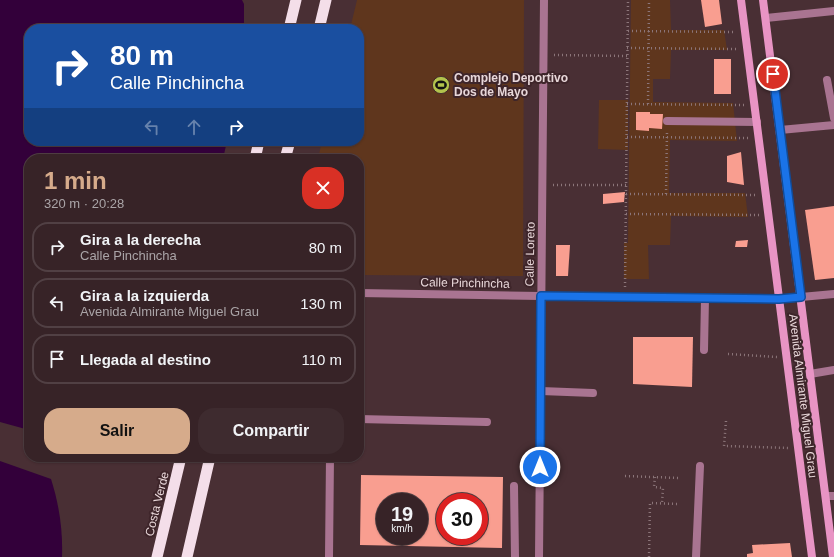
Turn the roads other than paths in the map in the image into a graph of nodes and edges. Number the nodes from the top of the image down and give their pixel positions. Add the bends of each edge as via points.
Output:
1 (296, 0) edge
2 (326, 0) edge
3 (544, 0) edge
4 (742, 0) edge
5 (764, 0) edge
6 (834, 11) edge
7 (766, 18) junction
8 (290, 24) edge
9 (320, 24) edge
10 (827, 80) dead end
11 (834, 118) edge
12 (667, 121) road end
13 (757, 122) junction
14 (834, 125) edge
15 (780, 130) junction
16 (364, 294) edge
17 (834, 294) edge
18 (541, 296) junction
19 (801, 297) junction
20 (705, 298) junction
21 (779, 299) junction
22 (704, 350) dead end
23 (834, 370) edge
24 (810, 374) junction
25 (541, 391) junction
26 (592, 393) dead end
27 (364, 419) edge
28 (487, 422) dead end
29 (181, 462) edge
30 (209, 462) edge
31 (330, 462) edge
32 (700, 466) dead end
33 (514, 486) dead end
34 (830, 496) edge
35 (157, 557) edge
36 (187, 557) edge
37 (329, 557) edge
38 (515, 557) edge
39 (539, 557) edge
40 (696, 557) edge
41 (812, 557) edge
42 (833, 557) edge

1 - 8 highway
2 - 9 highway
3 - 18 street, Calle Loreto
4 - 13 main road, Avenida Almirante Miguel Grau
5 - 7 main road, Avenida Almirante Miguel Grau
6 - 7 street
7 - 15 main road, Avenida Almirante Miguel Grau
10 - 11 street
12 - 13 street
13 - 21 main road, Avenida Almirante Miguel Grau
14 - 15 street
15 - 19 main road, Avenida Almirante Miguel Grau
16 - 18 street, Calle Pinchincha
17 - 19 street, Calle Pinchincha
18 - 20 street, Calle Pinchincha
18 - 25 street, Calle Loreto
19 - 21 street, Calle Pinchincha
19 - 24 main road, Avenida Almirante Miguel Grau
20 - 21 street, Calle Pinchincha
20 - 22 street
21 - 41 main road, Avenida Almirante Miguel Grau
23 - 24 street
24 - 34 main road, Avenida Almirante Miguel Grau
25 - 26 street
25 - 39 street, Calle Loreto
27 - 28 street
29 - 35 highway, Costa Verde
30 - 36 highway
31 - 37 street
32 - 40 street
33 - 38 street
34 - 42 main road, Avenida Almirante Miguel Grau

